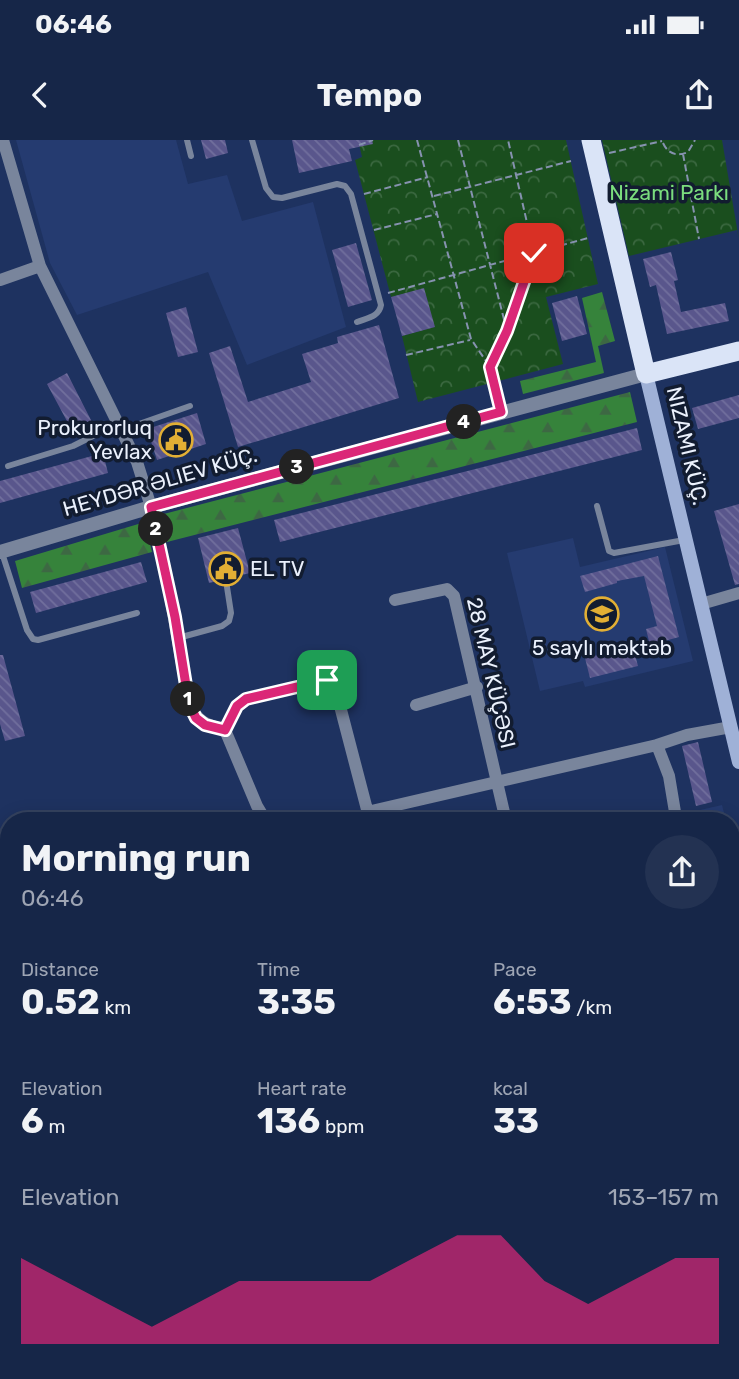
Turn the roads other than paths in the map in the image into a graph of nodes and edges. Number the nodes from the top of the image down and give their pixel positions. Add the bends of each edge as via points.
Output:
1 (3, 140) edge
2 (187, 140) edge
3 (252, 140) edge
4 (598, 147) edge
5 (191, 156) dead end
6 (40, 266) junction
7 (0, 280) edge
8 (357, 322) dead end
9 (739, 351) edge
10 (646, 374) junction
11 (190, 406) dead end
12 (121, 426) junction
13 (8, 466) dead end
14 (597, 506) dead end
15 (151, 507) junction
16 (686, 540) junction
17 (1, 552) edge
18 (227, 587) dead end
19 (739, 593) edge
20 (395, 600) dead end
21 (701, 604) junction
22 (137, 613) dead end
23 (178, 638) junction
24 (477, 687) junction
25 (416, 705) dead end
26 (730, 727) junction
27 (225, 730) junction
28 (657, 745) junction
29 (739, 762) edge
30 (497, 780) junction
31 (261, 812) edge
32 (368, 812) edge
33 (383, 812) edge
34 (504, 812) edge
35 (674, 812) dead end

1 - 6 street
2 - 5 lane
3 - 8 lane via 272,197 337,184 351,194 381,305 376,316
4 - 10 highway, NIZAMI KÜÇ.
6 - 7 street
6 - 12 street
9 - 10 highway, HEYDƏR ƏLIEV KÜÇ.
10 - 15 street, HEYDƏR ƏLIEV KÜÇ.
10 - 16 main road, NIZAMI KÜÇ.
11 - 12 lane
12 - 13 lane
12 - 15 street
14 - 16 lane via 606,547 614,553
15 - 17 street, HEYDƏR ƏLIEV KÜÇ.
15 - 23 street
16 - 21 main road, NIZAMI KÜÇ.
17 - 22 lane via 33,639
18 - 23 lane via 229,621
19 - 21 street
20 - 24 street, 28 MAY KÜÇƏSI via 447,589 452,592
21 - 26 main road, NIZAMI KÜÇ.
23 - 27 street via 189,704 196,718
24 - 25 street
24 - 30 street, 28 MAY KÜÇƏSI
26 - 28 street
26 - 29 main road, NIZAMI KÜÇ.
27 - 31 street
27 - 32 street via 237,706 246,699 327,680 334,683
28 - 30 street
28 - 35 street via 669,776
30 - 33 street
30 - 34 street, 28 MAY KÜÇƏSI

